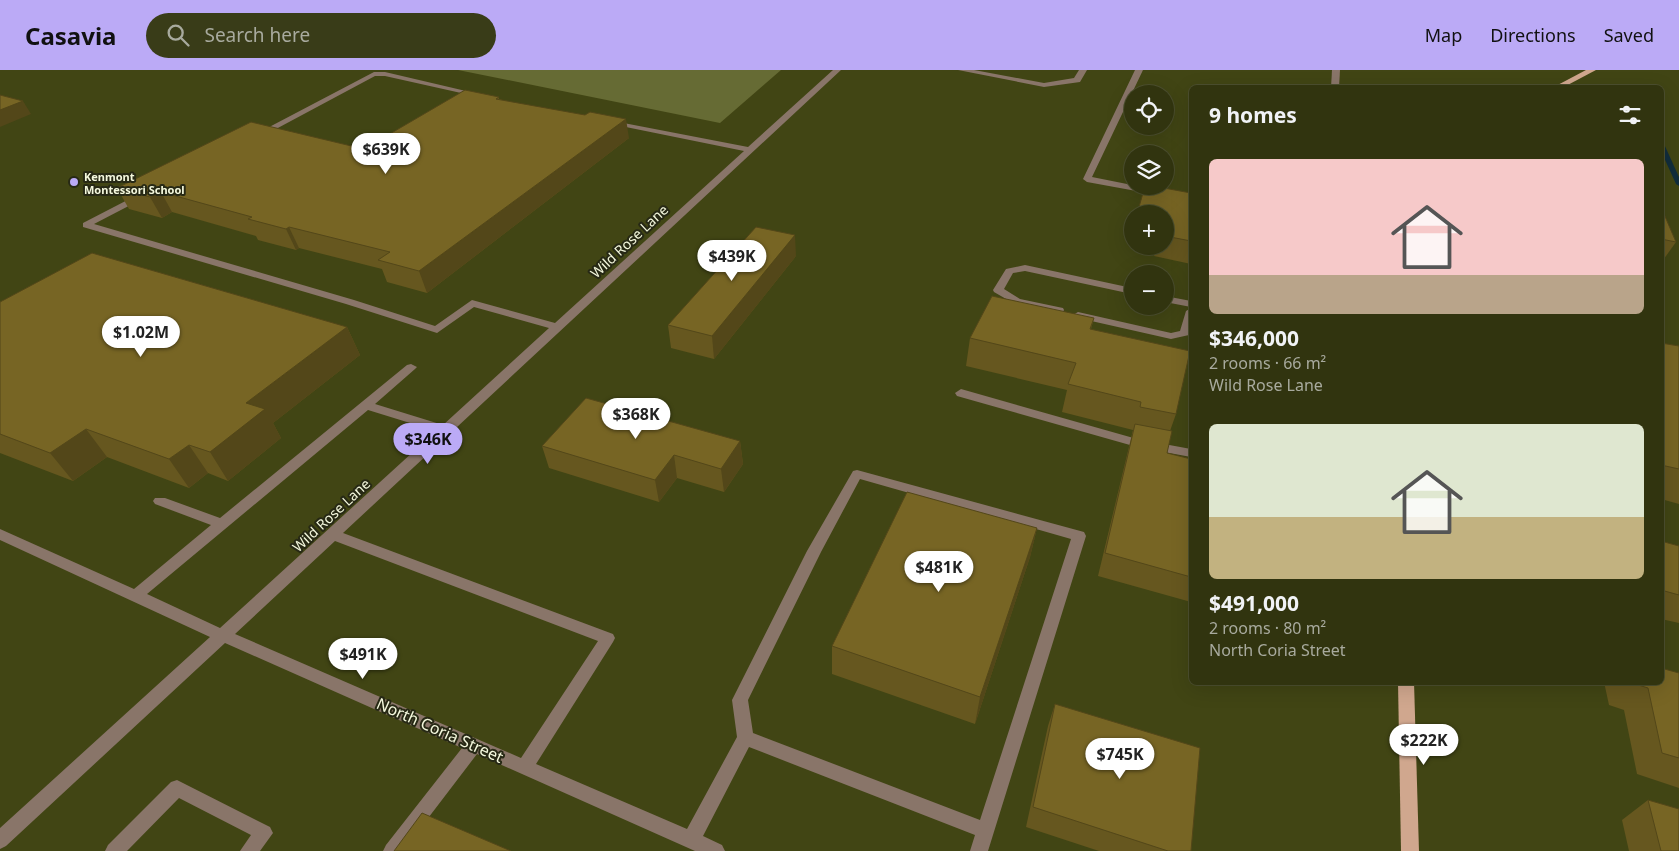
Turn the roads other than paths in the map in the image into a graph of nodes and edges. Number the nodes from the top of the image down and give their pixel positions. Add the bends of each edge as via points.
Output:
1 (837, 70) edge
2 (962, 70) edge
3 (1084, 70) edge
4 (1139, 70) edge
5 (1336, 70) edge
6 (1592, 70) edge
7 (1335, 85) edge
8 (1561, 85) edge
9 (492, 98) edge
10 (606, 121) edge
11 (252, 138) edge
12 (750, 150) junction
13 (147, 193) edge
14 (1189, 198) edge
15 (1124, 289) edge
16 (1174, 301) edge
17 (1189, 304) edge
18 (1189, 318) edge
19 (558, 327) junction
20 (411, 367) dead end
21 (961, 393) dead end
22 (366, 405) junction
23 (446, 430) junction
24 (1189, 453) edge
25 (160, 501) dead end
26 (222, 524) junction
27 (0, 534) edge
28 (332, 534) junction
29 (135, 596) junction
30 (222, 635) junction
31 (1406, 685) edge
32 (745, 738) junction
33 (474, 745) junction
34 (525, 767) junction
35 (985, 830) junction
36 (0, 840) edge
37 (691, 840) junction
38 (114, 851) edge
39 (249, 851) edge
40 (392, 851) edge
41 (716, 851) edge
42 (979, 851) edge
43 (1410, 851) edge

1 - 12 street, Wild Rose Lane
2 - 3 street via 1044,85 1077,80
4 - 14 street via 1087,179
5 - 7 street
6 - 8 main road
9 - 11 street via 374,74
10 - 12 street
12 - 19 street, Wild Rose Lane
13 - 19 street via 86,225 437,330 472,303
15 - 18 street via 1025,268 1009,271 998,290 1017,301 1171,336 1185,333
16 - 17 street
19 - 23 street, Wild Rose Lane
20 - 22 street
21 - 24 street via 1137,443
22 - 23 street
22 - 26 street
23 - 28 street, Wild Rose Lane
25 - 26 street
26 - 29 street
27 - 29 street, North Coria Street
28 - 30 street, Wild Rose Lane
28 - 34 street via 608,638
29 - 30 street, North Coria Street
30 - 33 street, North Coria Street
30 - 36 street, Wild Rose Lane
31 - 43 main road
32 - 35 street
32 - 35 street via 740,700 814,551 857,474 1079,536
32 - 37 street
33 - 34 street, North Coria Street
33 - 40 street
34 - 37 street, North Coria Street
35 - 42 street
37 - 41 street, North Coria Street
38 - 39 street via 177,788 264,833

